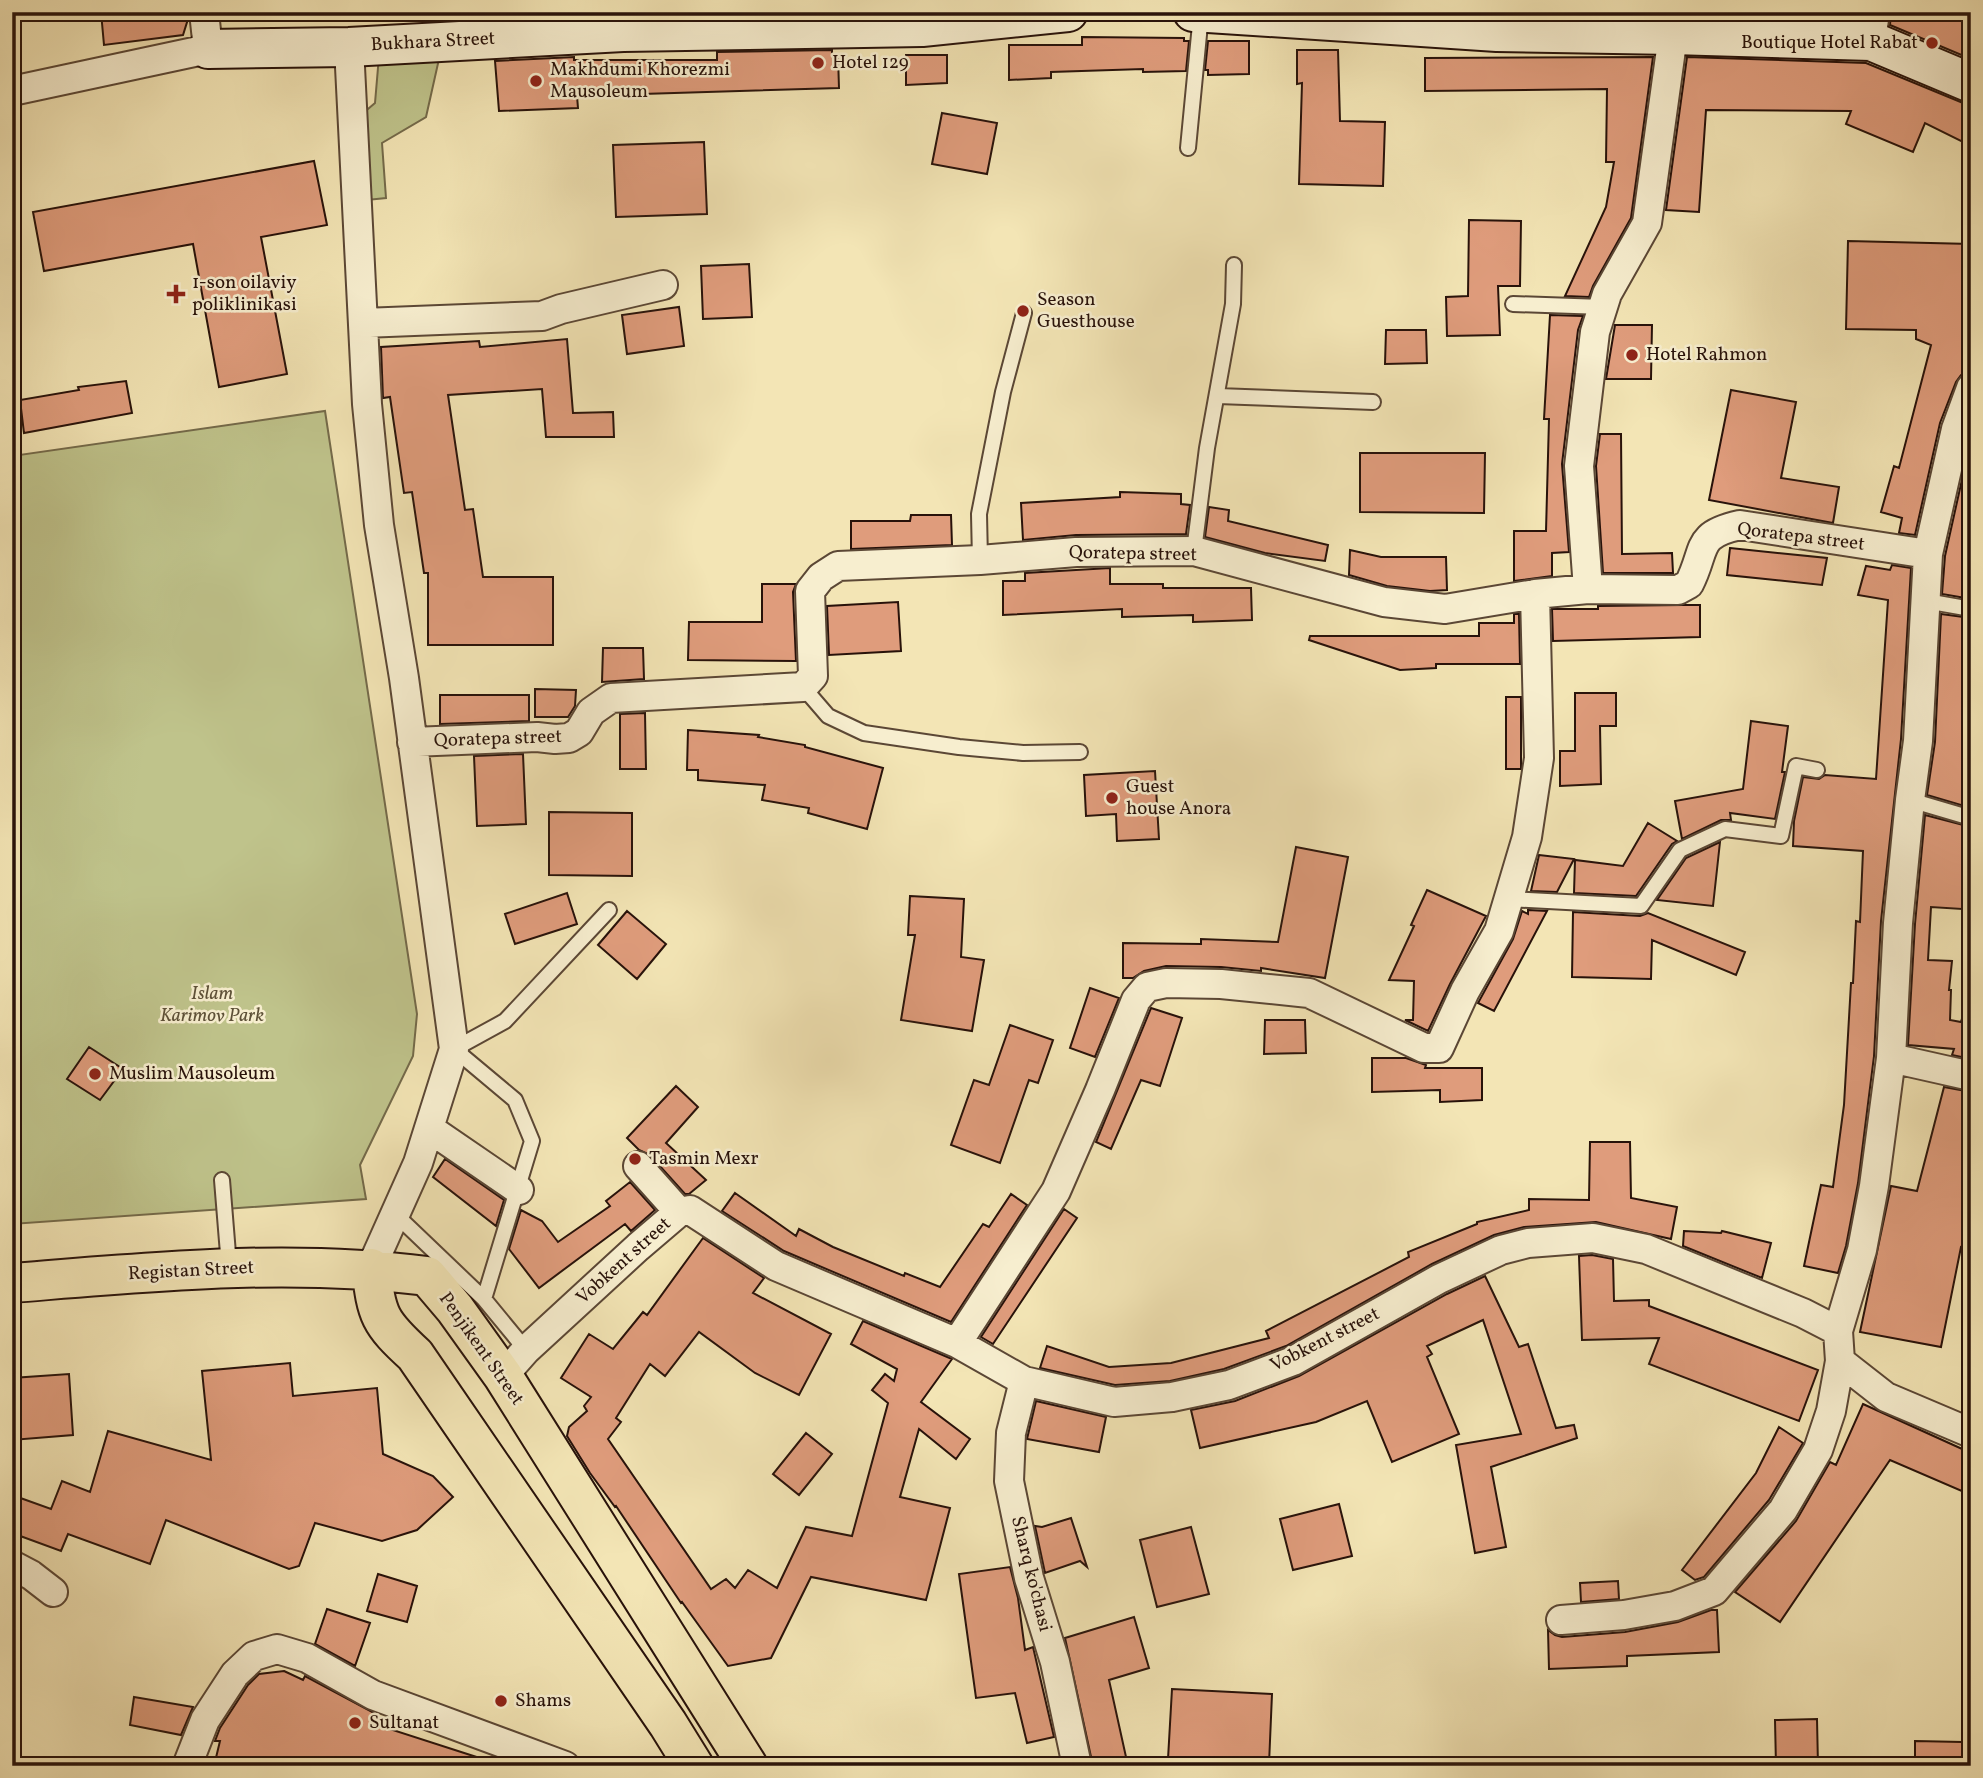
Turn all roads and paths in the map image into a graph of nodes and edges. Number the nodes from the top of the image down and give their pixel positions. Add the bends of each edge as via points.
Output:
1 (1068, 12) edge
2 (1193, 12) edge
3 (1201, 12) edge
4 (1873, 27) edge
5 (206, 31) edge
6 (1672, 34) junction
7 (349, 47) junction
8 (1971, 83) edge
9 (12, 91) edge
10 (1188, 148) dead end
11 (1234, 265) dead end
12 (663, 285) dead end
13 (1513, 304) dead end
14 (1603, 307) junction
15 (1024, 313) dead end
16 (363, 323) junction
17 (1971, 388) edge
18 (1218, 396) junction
19 (1373, 402) dead end
20 (1194, 551) junction
21 (1928, 554) junction
22 (980, 560) junction
23 (1588, 589) junction
24 (1535, 594) junction
25 (1926, 601) junction
26 (1971, 609) edge
27 (803, 688) junction
28 (412, 742) junction
29 (1080, 752) dead end
30 (1817, 770) dead end
31 (1910, 800) junction
32 (1971, 818) edge
33 (1509, 899) junction
34 (608, 909) dead end
35 (454, 1049) junction
36 (1891, 1058) junction
37 (1971, 1076) edge
38 (430, 1129) junction
39 (638, 1166) dead end
40 (222, 1180) dead end
41 (519, 1191) junction
42 (679, 1212) junction
43 (394, 1213) junction
44 (229, 1268) junction
45 (371, 1268) junction
46 (12, 1283) edge
47 (484, 1299) junction
48 (1838, 1331) junction
49 (957, 1343) junction
50 (1840, 1361) junction
51 (514, 1363) junction
52 (1024, 1381) junction
53 (1971, 1433) edge
54 (12, 1566) edge
55 (53, 1592) dead end
56 (1561, 1620) dead end
57 (684, 1762) edge
58 (187, 1766) edge
59 (565, 1766) edge
60 (748, 1766) edge
61 (1077, 1766) edge

1 - 7 street, Bukhara Street via 922,27 622,32
2 - 3 street
3 - 6 street via 1497,32
3 - 10 lane
4 - 6 street
4 - 8 street
5 - 7 street, Bukhara Street
5 - 9 street, Bukhara Street
6 - 14 street via 1647,223
7 - 16 street
11 - 18 lane via 1233,304
12 - 16 street via 542,316
13 - 14 lane
14 - 23 street via 1595,332 1579,466
15 - 22 lane via 979,514
16 - 28 street via 379,525
17 - 21 street via 1956,429
18 - 19 lane
18 - 20 lane
20 - 22 street, Qoratepa street via 1076,552
20 - 24 street, Qoratepa street via 1396,603 1445,609
21 - 23 street, Qoratepa street via 1740,525 1720,530 1704,541 1689,584 1678,590
21 - 25 street
22 - 27 street, Qoratepa street via 838,566 821,577 810,591 813,676
23 - 24 street, Qoratepa street
24 - 33 street via 1539,758 1527,837
25 - 26 lane
25 - 31 street via 1919,741
27 - 28 street, Qoratepa street via 611,698 591,712 579,732 569,738
27 - 29 lane via 828,716 864,733 998,750
28 - 35 street
30 - 33 lane via 1796,766 1781,836 1725,829 1680,850 1641,906
31 - 32 lane
31 - 36 street
33 - 49 street via 1499,931 1440,1048 1424,1048 1309,993 1221,984 1147,986 1136,1000 1056,1191
34 - 35 lane via 505,1021
35 - 38 street
35 - 41 lane via 515,1100 532,1141
36 - 37 street
36 - 48 street via 1862,1250
38 - 41 street
38 - 43 street
39 - 42 street
40 - 44 lane
41 - 47 lane
42 - 49 street, Vobkent street via 690,1210 776,1266
42 - 51 street, Vobkent street
43 - 45 street
43 - 47 lane
44 - 45 main road, Registan Street
44 - 46 main road, Registan Street
45 - 51 main road, Penjikent Street via 427,1276 455,1309
45 - 57 main road via 376,1307 386,1327 415,1355 668,1724
47 - 51 lane
48 - 50 street
48 - 52 street, Vobkent street via 1646,1249 1592,1238 1501,1250 1439,1279 1293,1361 1229,1385 1172,1397 1114,1402
49 - 52 street, Vobkent street
50 - 53 street via 1886,1397
50 - 56 street via 1818,1450 1783,1510 1714,1591 1675,1606
51 - 60 main road, Penjikent Street
52 - 61 street, Sharq ko'chasi via 1011,1433 1009,1481
54 - 55 street
58 - 59 street via 205,1720 235,1674 254,1656 276,1649 306,1658 373,1695

